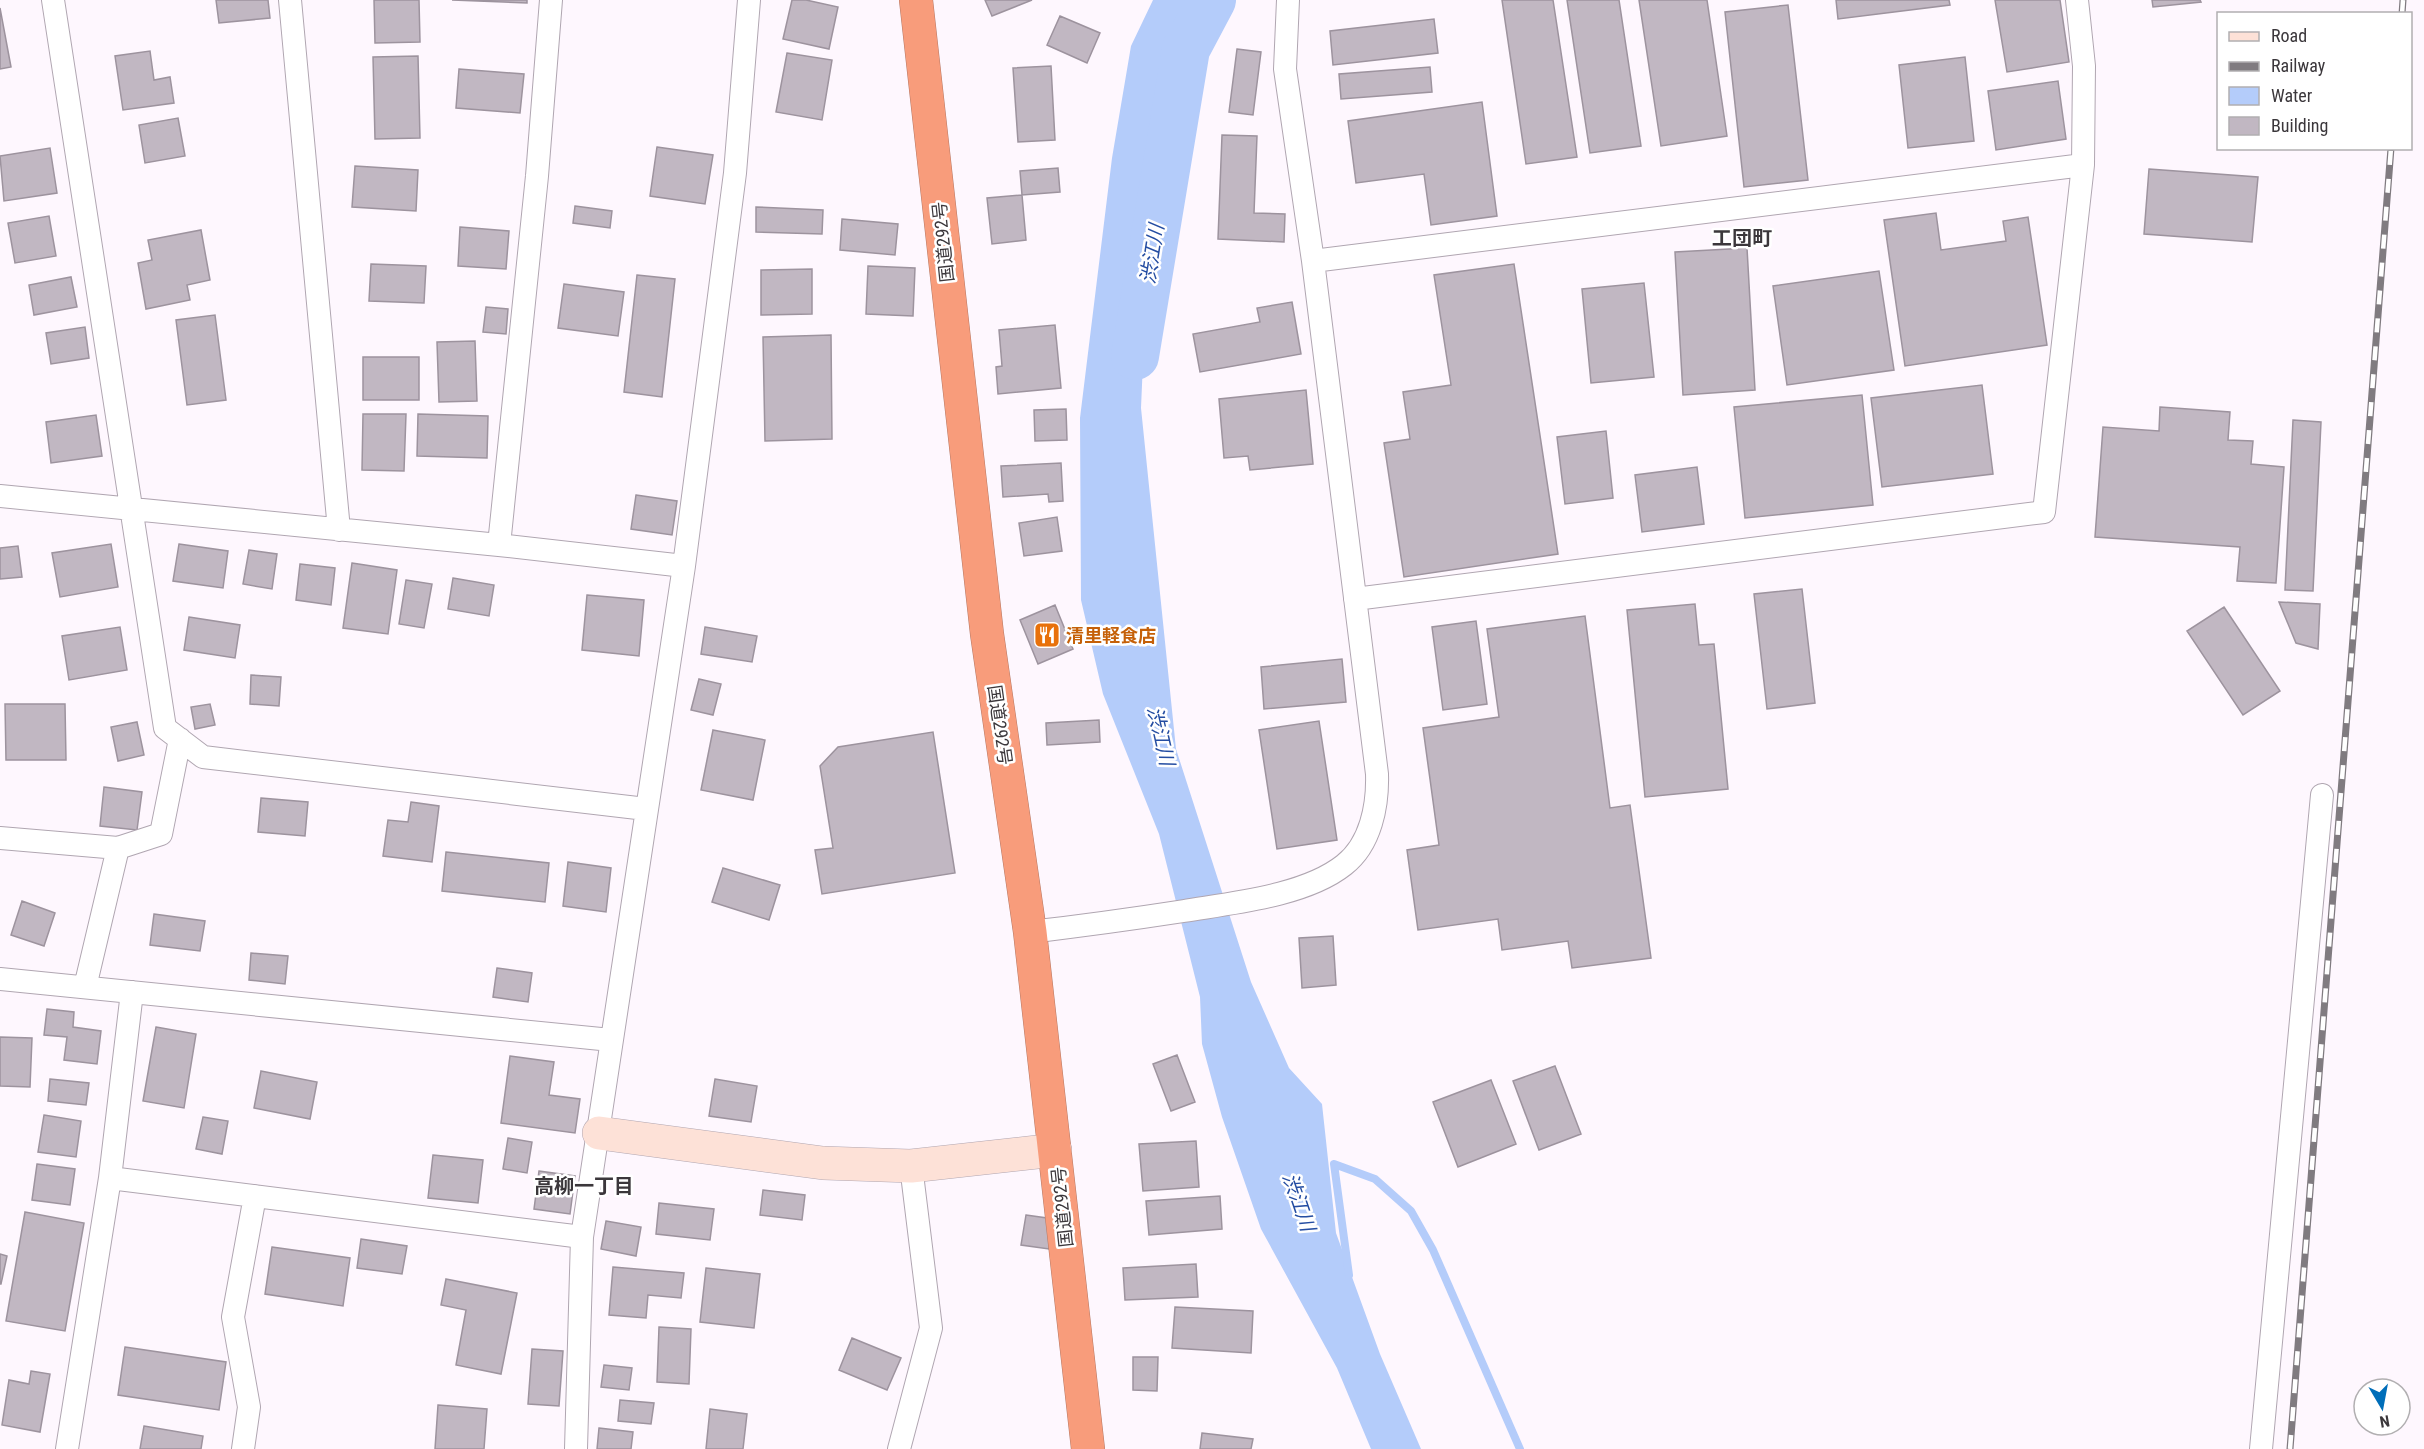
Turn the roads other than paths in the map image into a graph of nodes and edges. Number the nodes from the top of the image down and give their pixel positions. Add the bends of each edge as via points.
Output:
1 (53, 0) edge
2 (290, 0) edge
3 (550, 0) edge
4 (749, 0) edge
5 (916, 0) edge
6 (1288, 0) edge
7 (2077, 0) edge
8 (2083, 165) junction
9 (1313, 261) junction
10 (0, 496) edge
11 (131, 509) junction
12 (339, 530) junction
13 (500, 545) junction
14 (684, 566) junction
15 (1355, 599) junction
16 (180, 740) junction
17 (2322, 795) dead end
18 (646, 809) junction
19 (0, 838) edge
20 (118, 848) junction
21 (1030, 932) junction
22 (0, 979) edge
23 (84, 987) junction
24 (132, 992) junction
25 (611, 1040) junction
26 (599, 1133) junction
27 (1055, 1150) junction
28 (911, 1166) junction
29 (110, 1178) junction
30 (255, 1196) junction
31 (582, 1237) junction
32 (67, 1449) edge
33 (243, 1449) edge
34 (576, 1449) edge
35 (899, 1449) edge
36 (1088, 1449) edge
37 (2261, 1449) edge

1 - 11 street
2 - 12 street
3 - 13 street via 537,176
4 - 14 street via 735,173
5 - 21 highway, 国道292号 via 987,634
6 - 9 street via 1285,69
7 - 8 street via 2084,66
8 - 9 street
8 - 15 street via 2044,512
9 - 15 street
10 - 11 street
11 - 12 street
11 - 16 street via 165,728
12 - 13 street
13 - 14 street
14 - 18 street
15 - 21 street via 1378,795 1372,824 1345,864 1314,882 1256,900
16 - 18 street via 203,757
16 - 20 street via 161,834
17 - 37 street
18 - 25 street
19 - 20 street
20 - 23 street
21 - 27 highway, 国道292号
22 - 23 street
23 - 24 street
24 - 25 street
24 - 29 street
25 - 26 street
26 - 28 street via 823,1163
26 - 31 street
27 - 28 street
27 - 36 highway, 国道292号
28 - 35 street via 931,1328
29 - 30 street
29 - 32 street
30 - 31 street
30 - 33 street via 233,1317 249,1407
31 - 34 street

